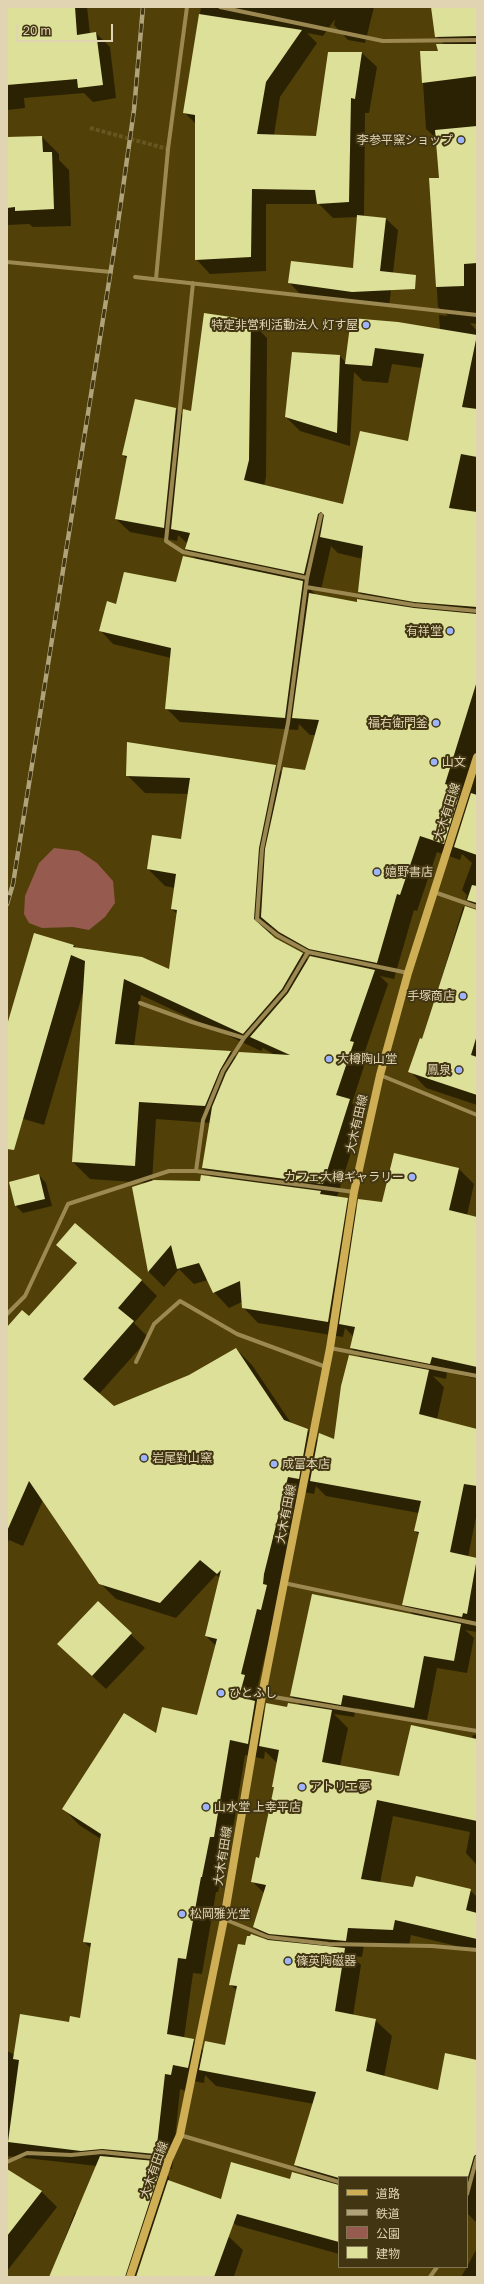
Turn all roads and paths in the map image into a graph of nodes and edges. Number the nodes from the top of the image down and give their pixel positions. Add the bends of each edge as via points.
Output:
1 (187, 7) edge
2 (220, 7) edge
3 (477, 40) edge
4 (7, 262) edge
5 (111, 272) dead end
6 (135, 277) dead end
7 (156, 279) junction
8 (193, 283) junction
9 (477, 315) edge
10 (322, 515) dead end
11 (307, 578) junction
12 (306, 587) junction
13 (477, 611) edge
14 (477, 757) edge
15 (475, 767) edge
16 (434, 892) junction
17 (477, 907) edge
18 (308, 952) junction
19 (408, 973) junction
20 (140, 1003) dead end
21 (244, 1038) junction
22 (380, 1075) junction
23 (477, 1115) edge
24 (196, 1171) junction
25 (354, 1192) junction
26 (7, 1314) edge
27 (330, 1348) junction
28 (136, 1362) dead end
29 (326, 1368) junction
30 (477, 1376) edge
31 (284, 1583) junction
32 (477, 1624) edge
33 (262, 1695) junction
34 (477, 1731) edge
35 (224, 1919) junction
36 (477, 1950) edge
37 (180, 2135) junction
38 (477, 2157) edge
39 (169, 2159) junction
40 (7, 2162) edge
41 (338, 2182) edge
42 (468, 2190) edge
43 (436, 2268) edge
44 (130, 2277) edge
45 (430, 2277) edge

1 - 7 street via 168,149
2 - 3 street via 383,41
4 - 5 street
6 - 7 street
7 - 8 street
8 - 9 street
8 - 11 street via 166,541 183,552
10 - 11 street
11 - 12 street
12 - 13 street
12 - 18 street via 288,723 262,849 257,919 277,935
14 - 15 main road, 大木有田線
15 - 16 main road, 大木有田線
16 - 17 street
16 - 19 main road, 大木有田線
18 - 19 street
18 - 21 street via 285,991
19 - 22 main road, 大木有田線
20 - 21 street
21 - 24 street via 223,1071 203,1120
22 - 23 street
22 - 25 main road, 大木有田線
24 - 25 street
24 - 26 street via 169,1171 68,1204 25,1296
25 - 27 main road, 大木有田線
27 - 29 main road, 大木有田線
27 - 30 street
28 - 29 street via 154,1324 180,1300 237,1334
29 - 31 main road, 大木有田線
31 - 32 street
31 - 33 main road, 大木有田線
33 - 34 street
33 - 35 main road, 大木有田線
35 - 36 street via 268,1937 329,1944 432,1946
35 - 37 main road, 大木有田線
37 - 39 main road, 大木有田線
37 - 41 street
38 - 42 street
39 - 40 street via 102,2152 71,2155 27,2153
39 - 44 main road, 大木有田線
43 - 45 street

